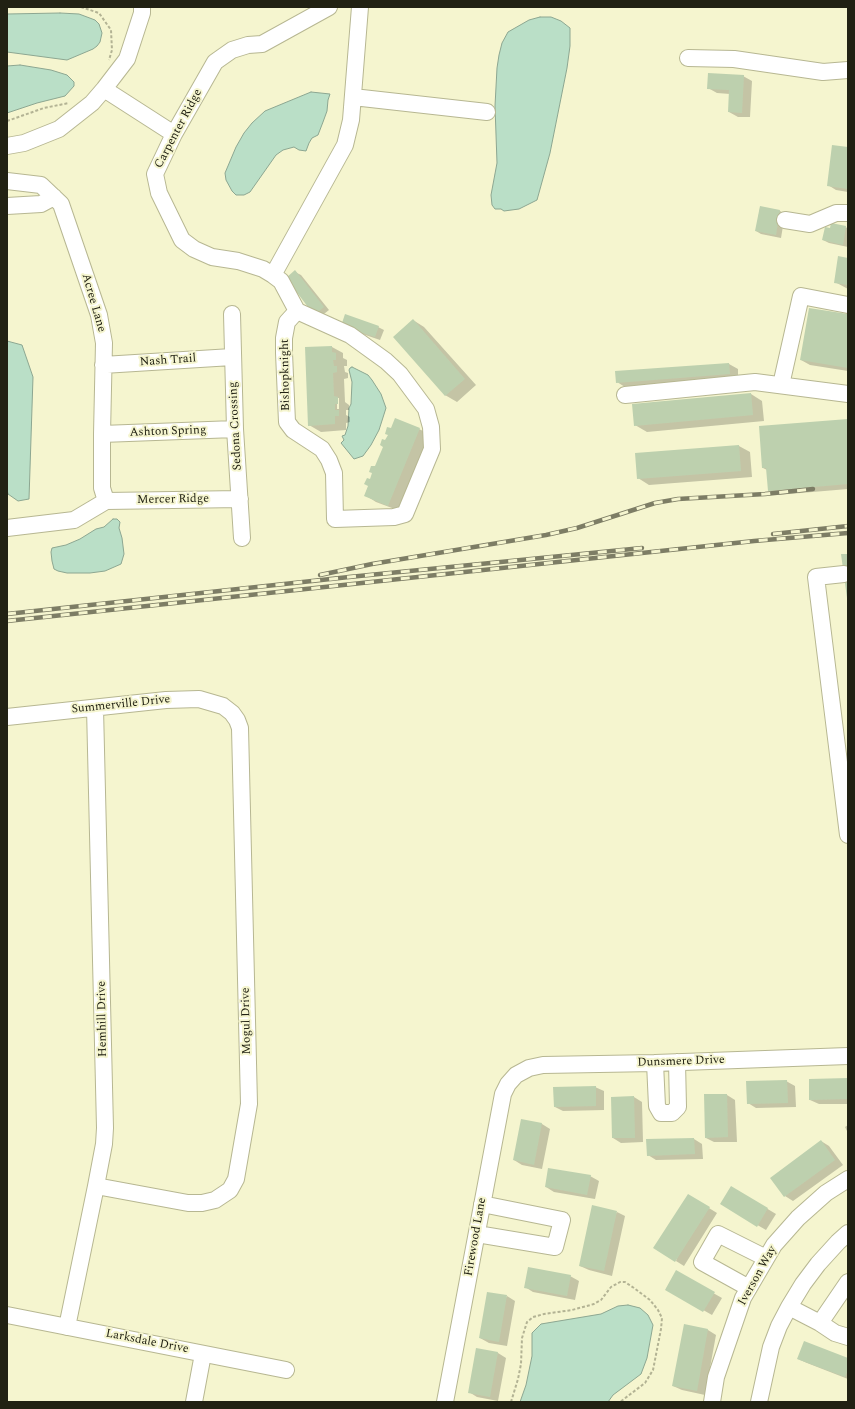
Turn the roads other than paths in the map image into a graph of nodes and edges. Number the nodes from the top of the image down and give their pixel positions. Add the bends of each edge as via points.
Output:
1 (142, 7) edge
2 (329, 7) edge
3 (360, 7) edge
4 (688, 58) dead end
5 (848, 70) edge
6 (104, 90) junction
7 (353, 97) junction
8 (487, 112) dead end
9 (174, 134) junction
10 (7, 146) edge
11 (7, 180) edge
12 (54, 197) junction
13 (7, 206) edge
14 (848, 213) edge
15 (785, 220) dead end
16 (273, 275) junction
17 (848, 305) edge
18 (298, 311) junction
19 (232, 314) dead end
20 (232, 357) junction
21 (103, 365) junction
22 (781, 385) junction
23 (848, 394) edge
24 (624, 395) dead end
25 (235, 429) junction
26 (102, 434) junction
27 (240, 499) junction
28 (106, 501) junction
29 (7, 528) edge
30 (242, 538) dead end
31 (844, 574) dead end
32 (95, 708) junction
33 (232, 712) joint
34 (7, 717) edge
35 (848, 835) edge
36 (848, 1056) edge
37 (677, 1062) junction
38 (655, 1063) junction
39 (516, 1075) joint
40 (848, 1179) edge
41 (96, 1186) junction
42 (482, 1204) junction
43 (848, 1233) edge
44 (477, 1234) junction
45 (766, 1258) junction
46 (848, 1282) edge
47 (749, 1288) junction
48 (789, 1307) junction
49 (7, 1315) edge
50 (820, 1323) junction
51 (67, 1327) junction
52 (848, 1336) edge
53 (203, 1354) junction
54 (286, 1370) dead end
55 (194, 1402) edge
56 (445, 1402) edge
57 (712, 1402) edge
58 (759, 1402) edge

1 - 6 street via 127,60
2 - 9 street, Carpenter Ridge via 262,44 232,50 215,62
3 - 7 street
4 - 5 street via 734,59 823,72
6 - 9 street
6 - 10 street via 59,129 24,143
7 - 8 street
7 - 16 street via 345,145
9 - 16 street, Carpenter Ridge via 155,174 159,193 182,240 212,257 238,261
11 - 12 street, Acree Lane via 42,185
12 - 13 street via 41,204
12 - 21 street, Acree Lane via 61,204 99,315 104,344
14 - 15 street via 836,213 810,224
16 - 18 street, Carpenter Ridge via 281,281
17 - 22 street via 801,296
18 - 18 street, Bishopknight via 287,322 284,338 287,422 293,430 322,449 330,460 334,473 335,519 394,517 405,514 432,448 431,427 426,409 400,374 386,361 350,335
19 - 20 street, Sedona Crossing
20 - 21 street, Nash Trail
20 - 25 street, Sedona Crossing
21 - 26 street, Acree Lane
22 - 23 street
22 - 24 street via 755,382
25 - 26 street, Ashton Spring
25 - 27 street, Sedona Crossing
26 - 28 street, Acree Lane via 102,488
27 - 28 street, Mercer Ridge
27 - 30 street, Sedona Crossing
28 - 29 street via 74,520
31 - 35 street via 816,577
32 - 33 street, Summerville Drive via 199,699 223,706
32 - 34 street, Summerville Drive
32 - 41 street, Hemhill Drive via 105,1128
33 - 41 street, Mogul Drive via 240,728 249,1104 236,1179 230,1190 215,1200 202,1203 188,1203
36 - 37 street, Dunsmere Drive
37 - 38 street, Dunsmere Drive
37 - 38 street via 678,1107 672,1113 661,1113 657,1106
38 - 39 street, Dunsmere Drive via 544,1065 529,1068
39 - 42 street, Firewood Lane via 503,1094
40 - 45 street, Iverson Way via 826,1193 798,1218
41 - 51 street, Hemhill Drive
42 - 44 street, Firewood Lane
42 - 44 street via 562,1220 555,1247
43 - 48 street via 818,1264
44 - 56 street, Firewood Lane
45 - 47 street, Iverson Way
45 - 47 street via 718,1234 702,1262
46 - 50 street
47 - 57 street, Iverson Way via 743,1298 716,1377
48 - 50 street
48 - 58 street via 778,1326 771,1347
49 - 51 street, Larksdale Drive
50 - 52 street via 835,1333
51 - 53 street, Larksdale Drive
53 - 54 street, Larksdale Drive
53 - 55 street

